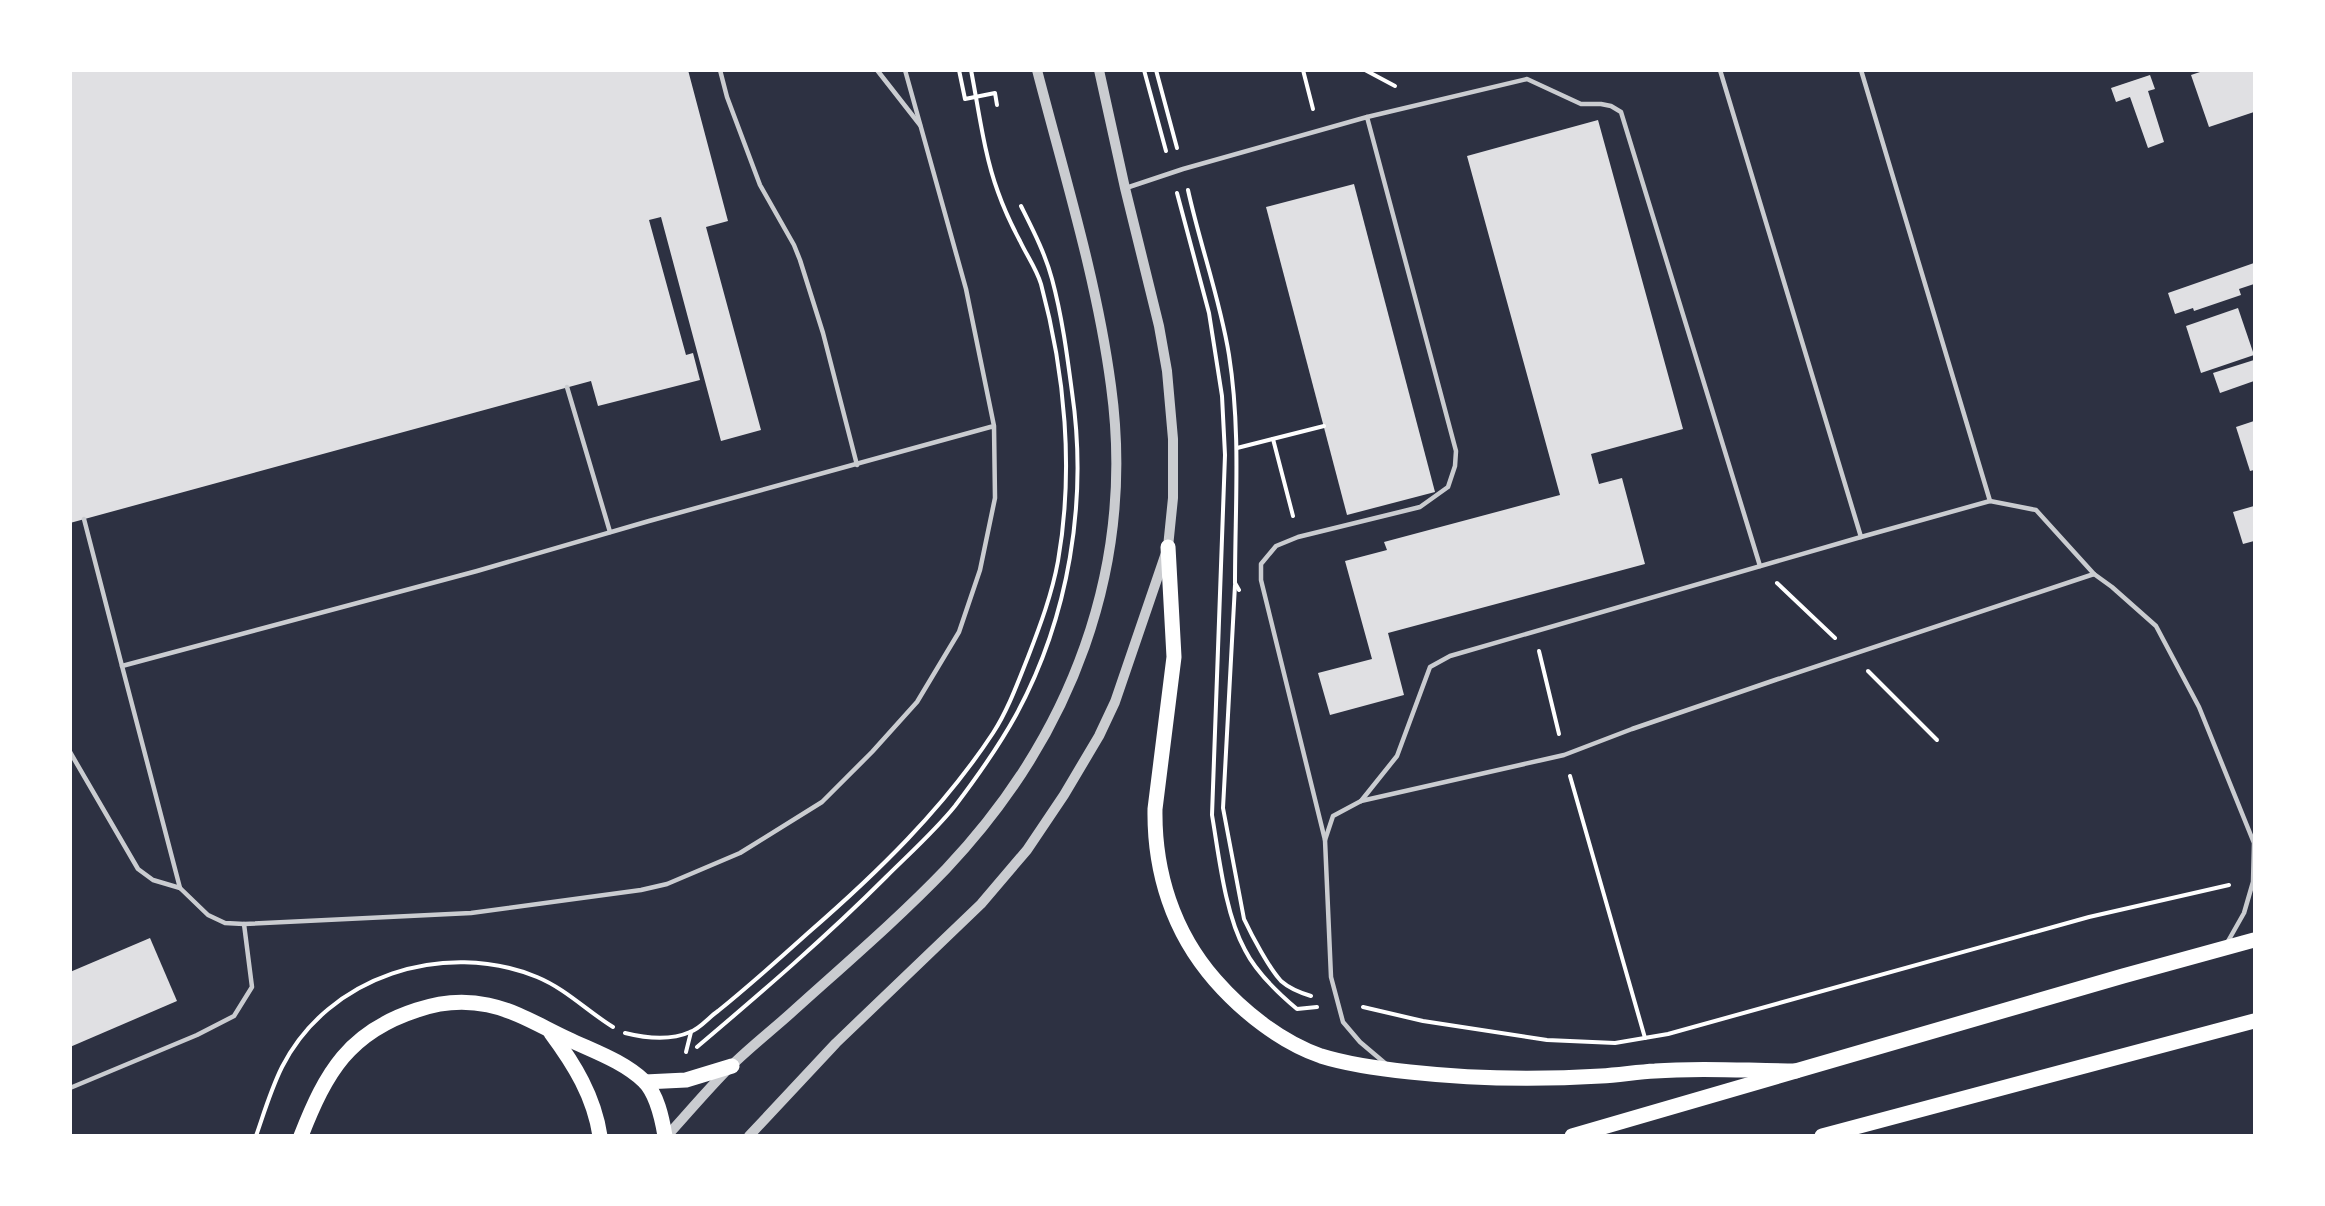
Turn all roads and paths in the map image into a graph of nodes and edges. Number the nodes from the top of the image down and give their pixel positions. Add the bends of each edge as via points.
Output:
1 (720, 70) edge
2 (877, 70) edge
3 (905, 70) edge
4 (959, 70) edge
5 (971, 70) edge
6 (1037, 70) edge
7 (1099, 70) edge
8 (1144, 70) edge
9 (1156, 70) edge
10 (1303, 70) edge
11 (1720, 70) edge
12 (1861, 70) edge
13 (976, 97) junction
14 (997, 105) dead end
15 (1367, 117) junction
16 (922, 127) junction
17 (1319, 130) junction
18 (1183, 169) junction
19 (1172, 172) junction
20 (1125, 188) junction
21 (567, 387) dead end
22 (994, 426) junction
23 (1324, 426) dead end
24 (1273, 439) junction
25 (1237, 448) junction
26 (857, 465) junction
27 (1990, 501) junction
28 (84, 519) dead end
29 (610, 532) junction
30 (1298, 537) junction
31 (1861, 537) junction
32 (1168, 547) junction
33 (1760, 566) junction
34 (2094, 574) junction
35 (1235, 583) junction
36 (1240, 593) dead end
37 (1535, 632) junction
38 (122, 666) junction
39 (70, 752) edge
40 (1564, 755) junction
41 (1361, 801) junction
42 (1325, 840) junction
43 (2220, 885) dead end
44 (180, 888) junction
45 (244, 924) junction
46 (2254, 940) edge
47 (2224, 948) junction
48 (1311, 989) dead end
49 (1311, 996) junction
50 (1338, 1005) junction
51 (1313, 1007) junction
52 (2254, 1021) edge
53 (550, 1030) junction
54 (691, 1032) dead end
55 (1645, 1038) junction
56 (732, 1066) junction
57 (1394, 1070) junction
58 (1796, 1071) junction
59 (645, 1082) junction
60 (70, 1088) edge
61 (301, 1136) edge
62 (600, 1136) edge
63 (666, 1136) edge
64 (749, 1136) edge
65 (1572, 1136) edge
66 (1822, 1136) edge

1 - 26 lane via 760,185 800,260
2 - 16 lane
3 - 16 lane
4 - 13 path via 964,99
5 - 13 path
6 - 56 street via 1100,318 1111,387 1116,455 1114,521 1104,580 1090,629 1068,692 1034,756 992,817 900,915
7 - 20 street
8 - 19 path
9 - 18 path
10 - 17 path
11 - 31 lane
12 - 27 lane
13 - 14 path via 995,93
13 - 54 path via 998,192 1041,284 1062,396 1064,505 1058,562 1041,623 995,730 927,819 856,891
15 - 17 lane
15 - 30 lane via 1453,439 1455,466 1448,487 1420,507
15 - 33 lane via 1527,79 1581,104 1601,104 1621,112
16 - 22 lane via 966,289
17 - 18 lane
18 - 19 lane
18 - 25 path via 1229,353
19 - 20 lane
19 - 51 path via 1209,313 1222,396 1225,455 1212,815 1218,853 1237,934 1246,953 1298,1009
20 - 32 street via 1159,326 1168,382 1173,498
21 - 29 lane
22 - 26 lane
22 - 45 lane via 995,498 980,570 959,632 918,702 822,802 740,853 667,884 641,890 471,912
23 - 24 path
24 - 25 path
24 - 30 path
25 - 35 path
26 - 29 lane
27 - 31 lane
27 - 34 lane via 2036,510
28 - 38 lane
29 - 38 lane
30 - 42 lane via 1268,553 1261,564 1262,580
31 - 33 lane
32 - 57 main road via 1174,657 1155,831 1167,896 1177,922 1209,973 1239,1005 1264,1024 1319,1055
32 - 64 street via 1115,702 1064,795 1027,850 981,904 836,1043
33 - 37 lane
34 - 40 lane
34 - 47 lane via 2156,626 2199,707 2254,843 2253,882 2244,913
35 - 36 path
35 - 49 path via 1223,808 1250,933 1281,981
37 - 40 path
37 - 41 lane via 1450,656 1430,667 1397,756
38 - 44 lane
39 - 44 lane via 138,869 153,880
40 - 41 lane
40 - 55 path
41 - 42 lane via 1333,816
42 - 50 lane via 1328,948
43 - 55 path
44 - 45 lane via 208,915
45 - 60 lane via 252,987 234,1016
46 - 47 main road
47 - 58 main road
48 - 49 path
49 - 51 path
50 - 51 path
50 - 55 path via 1357,1005 1423,1021 1547,1040 1615,1043
50 - 57 lane via 1343,1022 1360,1042
52 - 66 main road
53 - 59 main road via 614,1060
53 - 61 main road via 510,1011 459,1001 400,1015 360,1038 345,1055 332,1071
53 - 62 main road via 576,1068
56 - 59 main road via 686,1080
56 - 63 street
57 - 58 main road via 1507,1078 1656,1071
58 - 65 main road
59 - 63 main road via 661,1112

